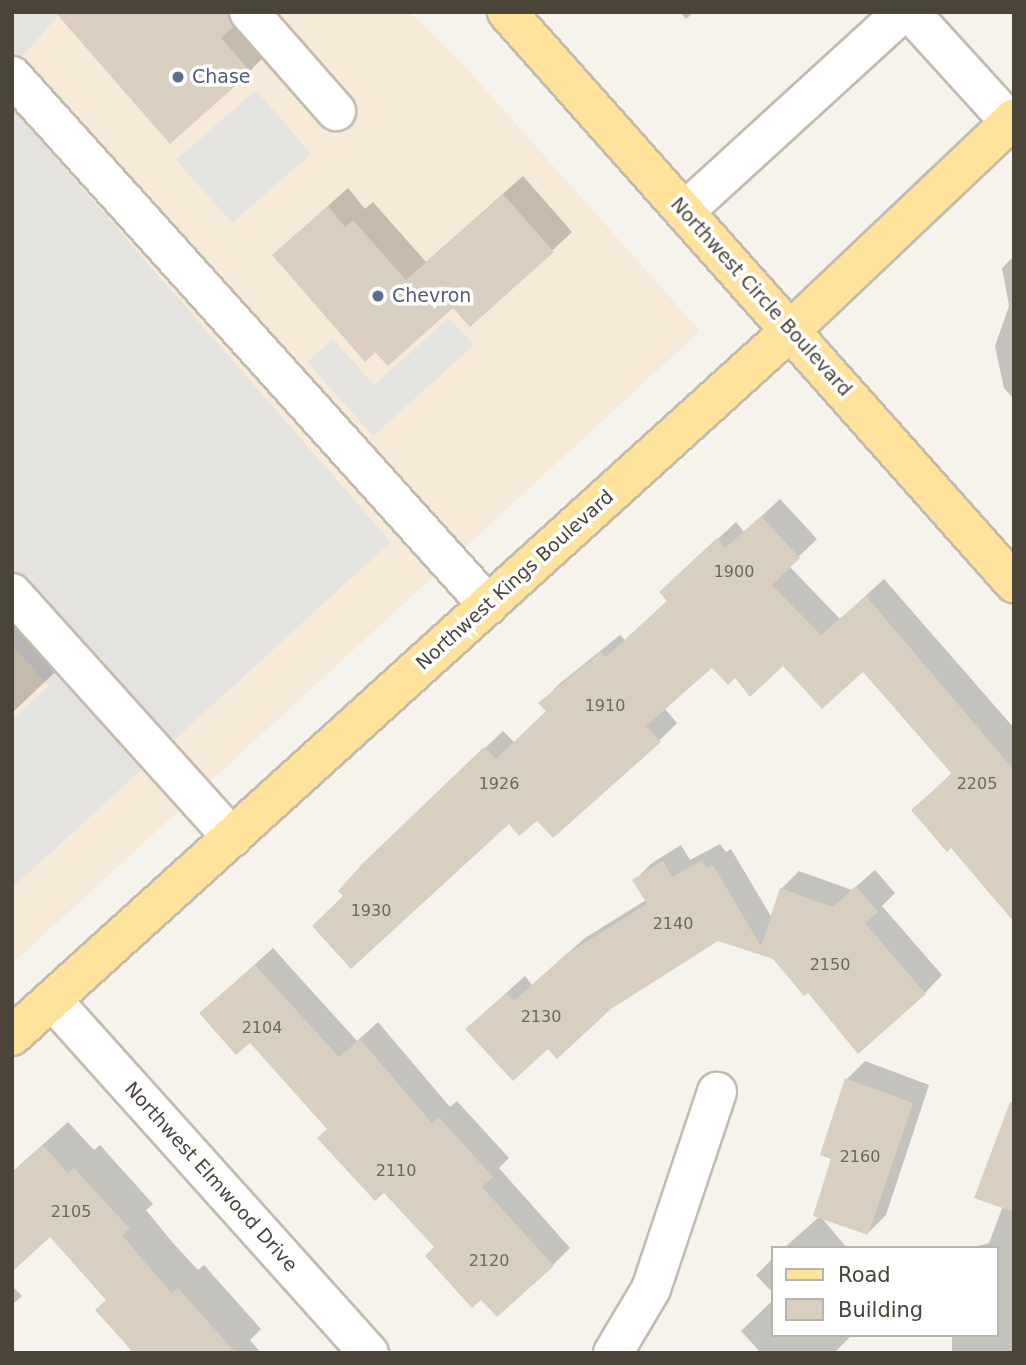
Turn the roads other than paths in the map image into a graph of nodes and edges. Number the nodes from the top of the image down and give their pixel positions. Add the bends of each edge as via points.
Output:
1 (249, 12) edge
2 (507, 12) edge
3 (903, 12) edge
4 (910, 12) edge
5 (12, 76) edge
6 (336, 111) dead end
7 (1012, 120) edge
8 (685, 211) junction
9 (792, 328) junction
10 (1014, 583) edge
11 (12, 593) edge
12 (488, 605) junction
13 (232, 837) junction
14 (52, 1001) junction
15 (12, 1036) edge
16 (717, 1093) dead end
17 (369, 1353) edge
18 (613, 1353) edge

1 - 6 street
2 - 8 main road, Northwest Circle Boulevard
3 - 8 street
4 - 7 street
5 - 12 street
7 - 9 main road, Northwest Kings Boulevard
8 - 9 main road, Northwest Circle Boulevard
9 - 10 main road, Northwest Circle Boulevard
9 - 12 main road, Northwest Kings Boulevard
11 - 13 street
12 - 13 main road, Northwest Kings Boulevard
13 - 14 main road, Northwest Kings Boulevard
14 - 15 main road, Northwest Kings Boulevard
14 - 17 street, Northwest Elmwood Drive
16 - 18 street via 651,1289

